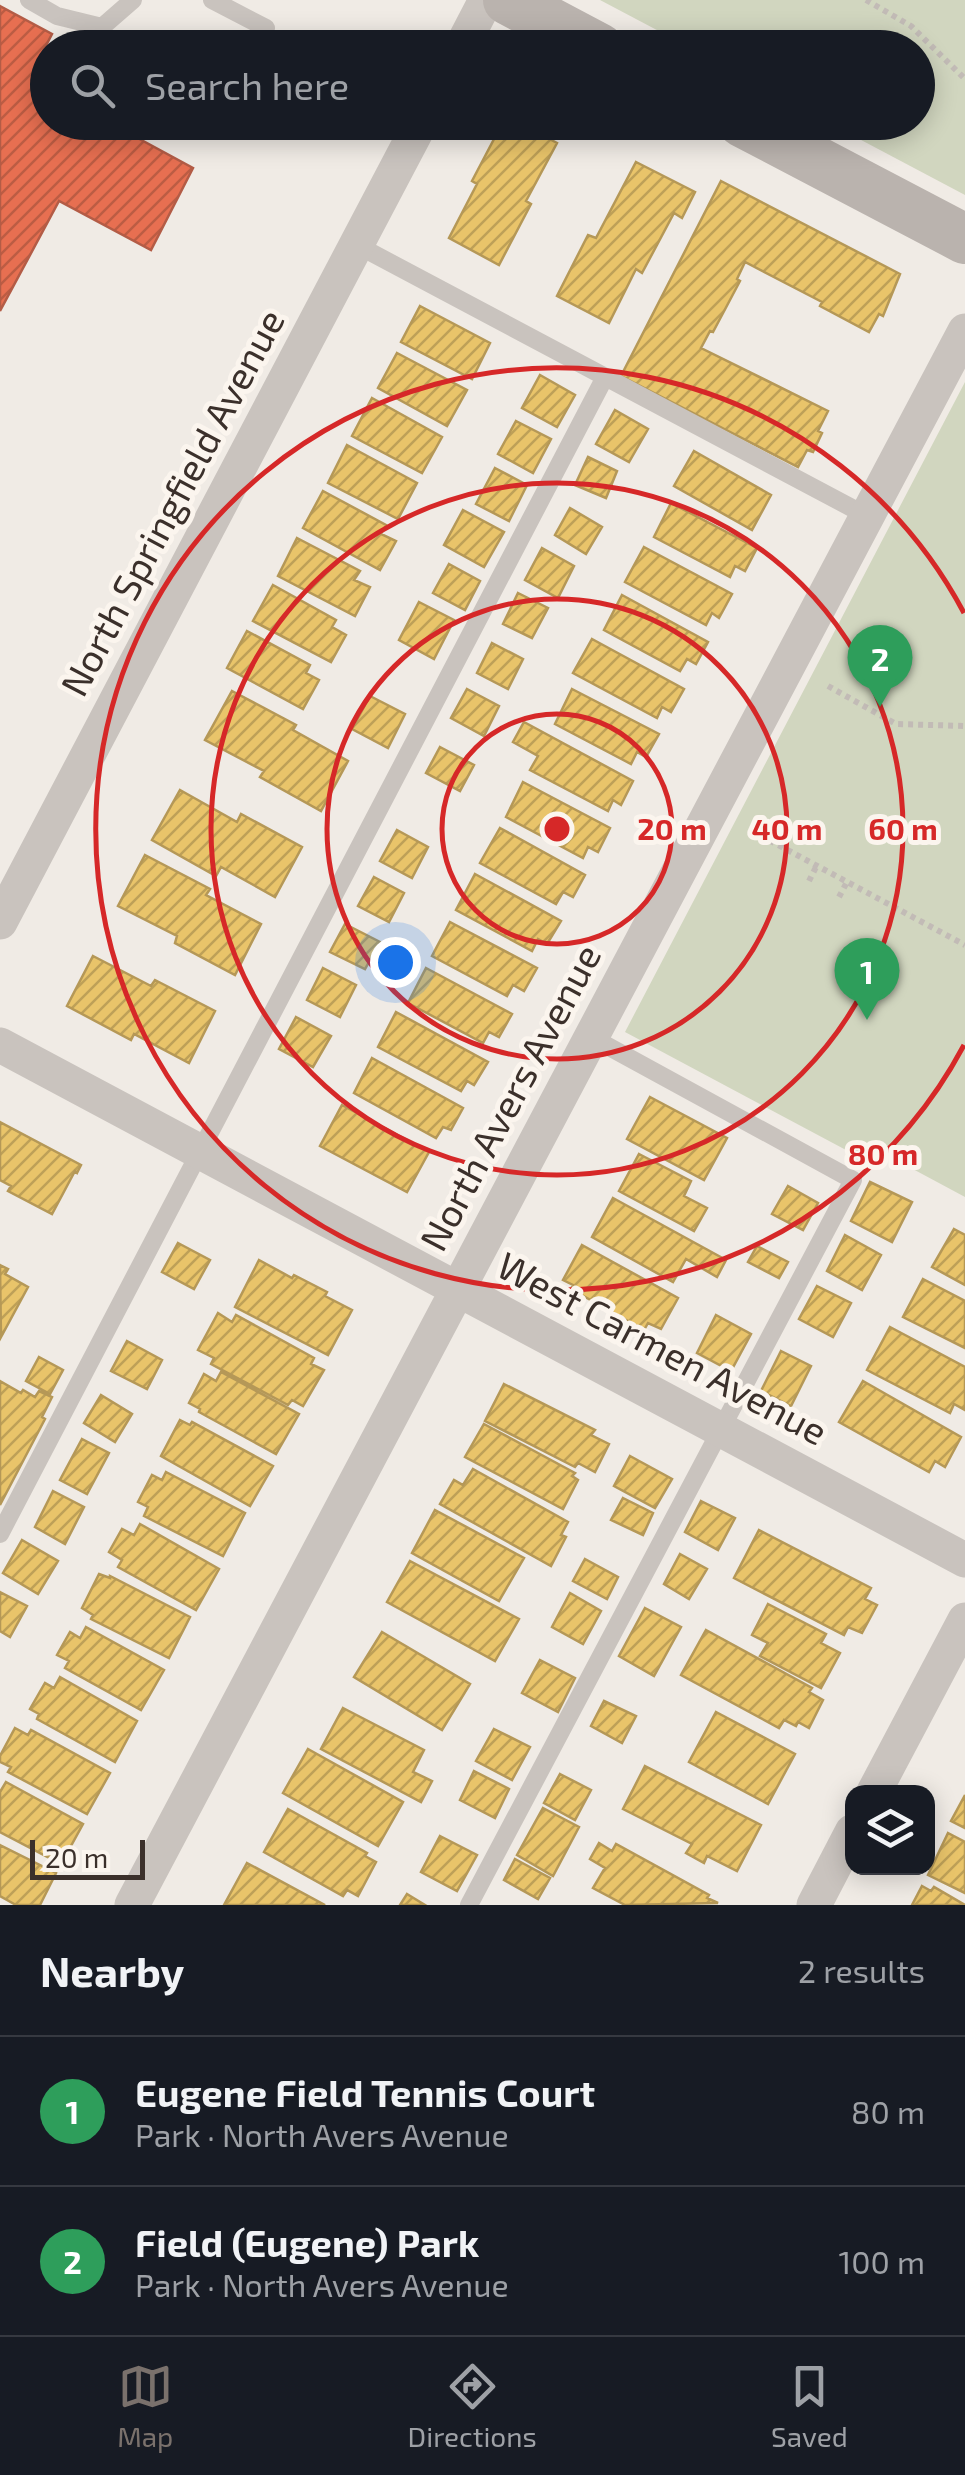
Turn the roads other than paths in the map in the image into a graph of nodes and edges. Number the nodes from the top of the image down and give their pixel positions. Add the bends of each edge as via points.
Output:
1 (29, 0) edge
2 (133, 0) edge
3 (212, 0) edge
4 (486, 0) edge
5 (508, 0) edge
6 (266, 28) dead end
7 (470, 30) edge
8 (565, 30) edge
9 (412, 140) edge
10 (776, 140) edge
11 (965, 240) edge
12 (357, 245) junction
13 (965, 331) edge
14 (605, 377) junction
15 (866, 516) junction
16 (0, 922) edge
17 (591, 1037) junction
18 (0, 1045) edge
19 (202, 1152) junction
20 (458, 1289) junction
21 (721, 1429) junction
22 (0, 1534) edge
23 (965, 1560) edge
24 (965, 1620) edge
25 (878, 1785) edge
26 (845, 1845) edge
27 (132, 1905) edge
28 (469, 1905) edge
29 (814, 1905) edge

1 - 2 lane via 57,16 102,27
3 - 6 lane
4 - 7 street
5 - 8 main road
9 - 12 street, North Springfield Avenue
10 - 11 main road
12 - 14 lane
12 - 16 street, North Springfield Avenue
13 - 15 street, North Avers Avenue
14 - 15 lane
14 - 19 lane
15 - 17 street, North Avers Avenue
17 - 20 street, North Avers Avenue
17 - 21 lane via 853,1180
18 - 19 street, West Carmen Avenue
19 - 20 street, West Carmen Avenue
19 - 22 lane
20 - 21 street, West Carmen Avenue
20 - 27 street, North Avers Avenue
21 - 23 street, West Carmen Avenue
21 - 28 lane
24 - 25 street
26 - 29 street

